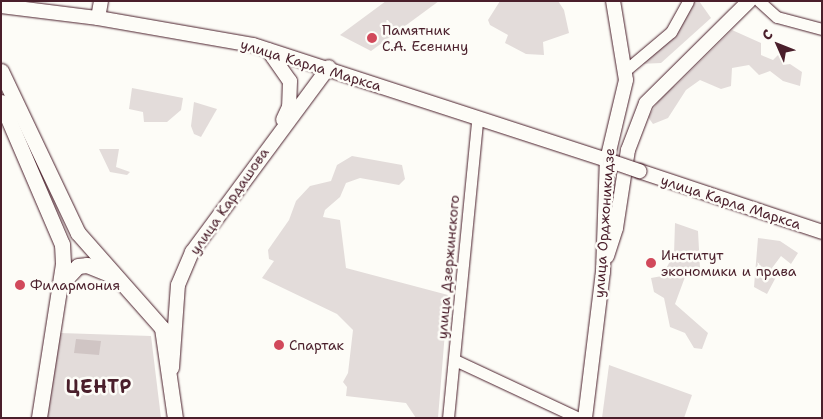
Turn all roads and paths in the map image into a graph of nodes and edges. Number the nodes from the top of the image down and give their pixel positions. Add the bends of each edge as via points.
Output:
1 (101, 1) edge
2 (613, 1) edge
3 (688, 1) edge
4 (749, 1) edge
5 (759, 1) edge
6 (1, 6) edge
7 (98, 18) junction
8 (822, 28) edge
9 (266, 49) junction
10 (329, 67) junction
11 (627, 69) junction
12 (1, 71) edge
13 (1, 102) edge
14 (477, 120) junction
15 (273, 140) junction
16 (610, 161) junction
17 (822, 232) edge
18 (602, 272) junction
19 (119, 280) junction
20 (58, 294) junction
21 (455, 360) junction
22 (171, 381) junction
23 (39, 418) edge
24 (175, 418) edge
25 (448, 418) edge
26 (578, 418) edge
27 (585, 418) edge

1 - 7 street
2 - 11 street, улица Орджоникидзе
3 - 11 street via 671,32
4 - 18 street via 646,103 628,150 616,228
5 - 8 street via 776,17
6 - 7 street, улица Карла Маркса
7 - 9 street, улица Карла Маркса
9 - 10 street, улица Карла Маркса
9 - 15 street, улица Кардашова via 290,81 289,107
10 - 14 street, улица Карла Маркса
10 - 15 street, улица Кардашова
11 - 16 street, улица Орджоникидзе
12 - 19 main road via 78,233
13 - 20 main road via 62,244
14 - 16 street, улица Карла Маркса
14 - 21 street, улица Дзержинского
15 - 22 street, улица Кардашова via 184,266 176,303
16 - 17 street, улица Карла Маркса, bridge
16 - 18 street, улица Орджоникидзе
18 - 27 street, улица Орджоникидзе
19 - 20 main road via 98,268 78,266 65,277
19 - 22 main road via 162,328
20 - 23 main road
21 - 25 street, улица Дзержинского
21 - 26 street
22 - 24 main road

